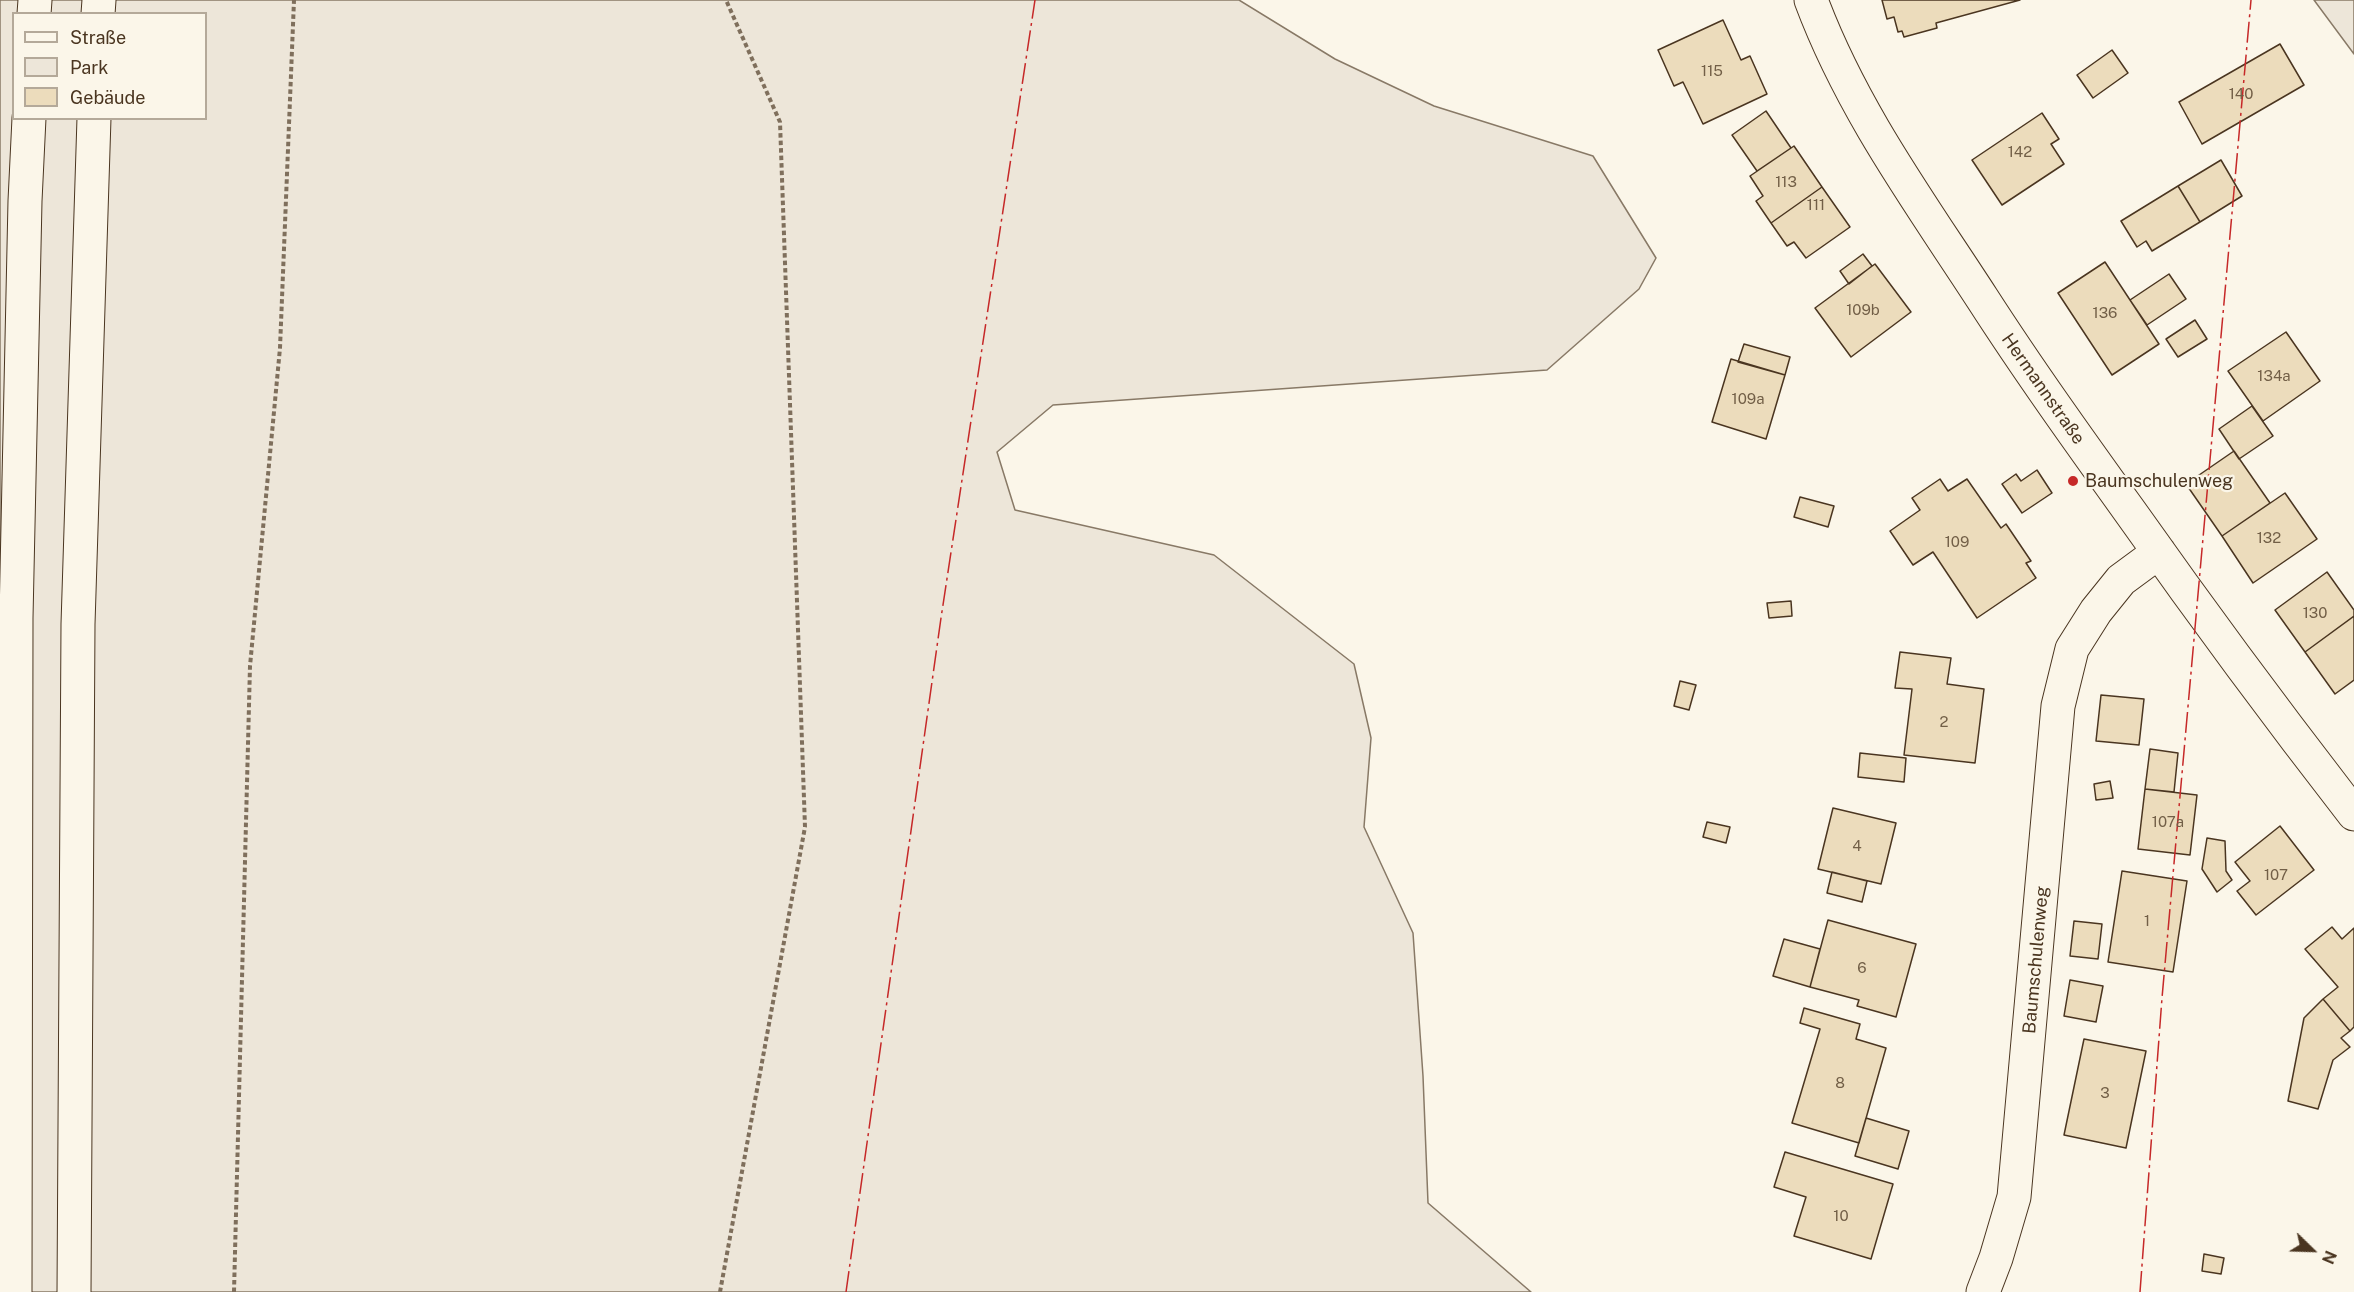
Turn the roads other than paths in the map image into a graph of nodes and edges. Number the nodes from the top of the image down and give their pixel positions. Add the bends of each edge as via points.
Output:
1 (1811, 0) edge
2 (29, 120) edge
3 (94, 120) edge
4 (2159, 552) junction
5 (2354, 814) edge
6 (15, 1292) edge
7 (74, 1292) edge
8 (1983, 1292) edge

1 - 4 main road, Hermannstraße via 1827,43 1878,140 1991,314
2 - 6 main road via 16,618
3 - 7 main road via 78,624
4 - 5 main road, Hermannstraße via 2272,710
4 - 8 main road, Baumschulenweg via 2121,580 2096,611 2072,649 2058,706 2014,1197

